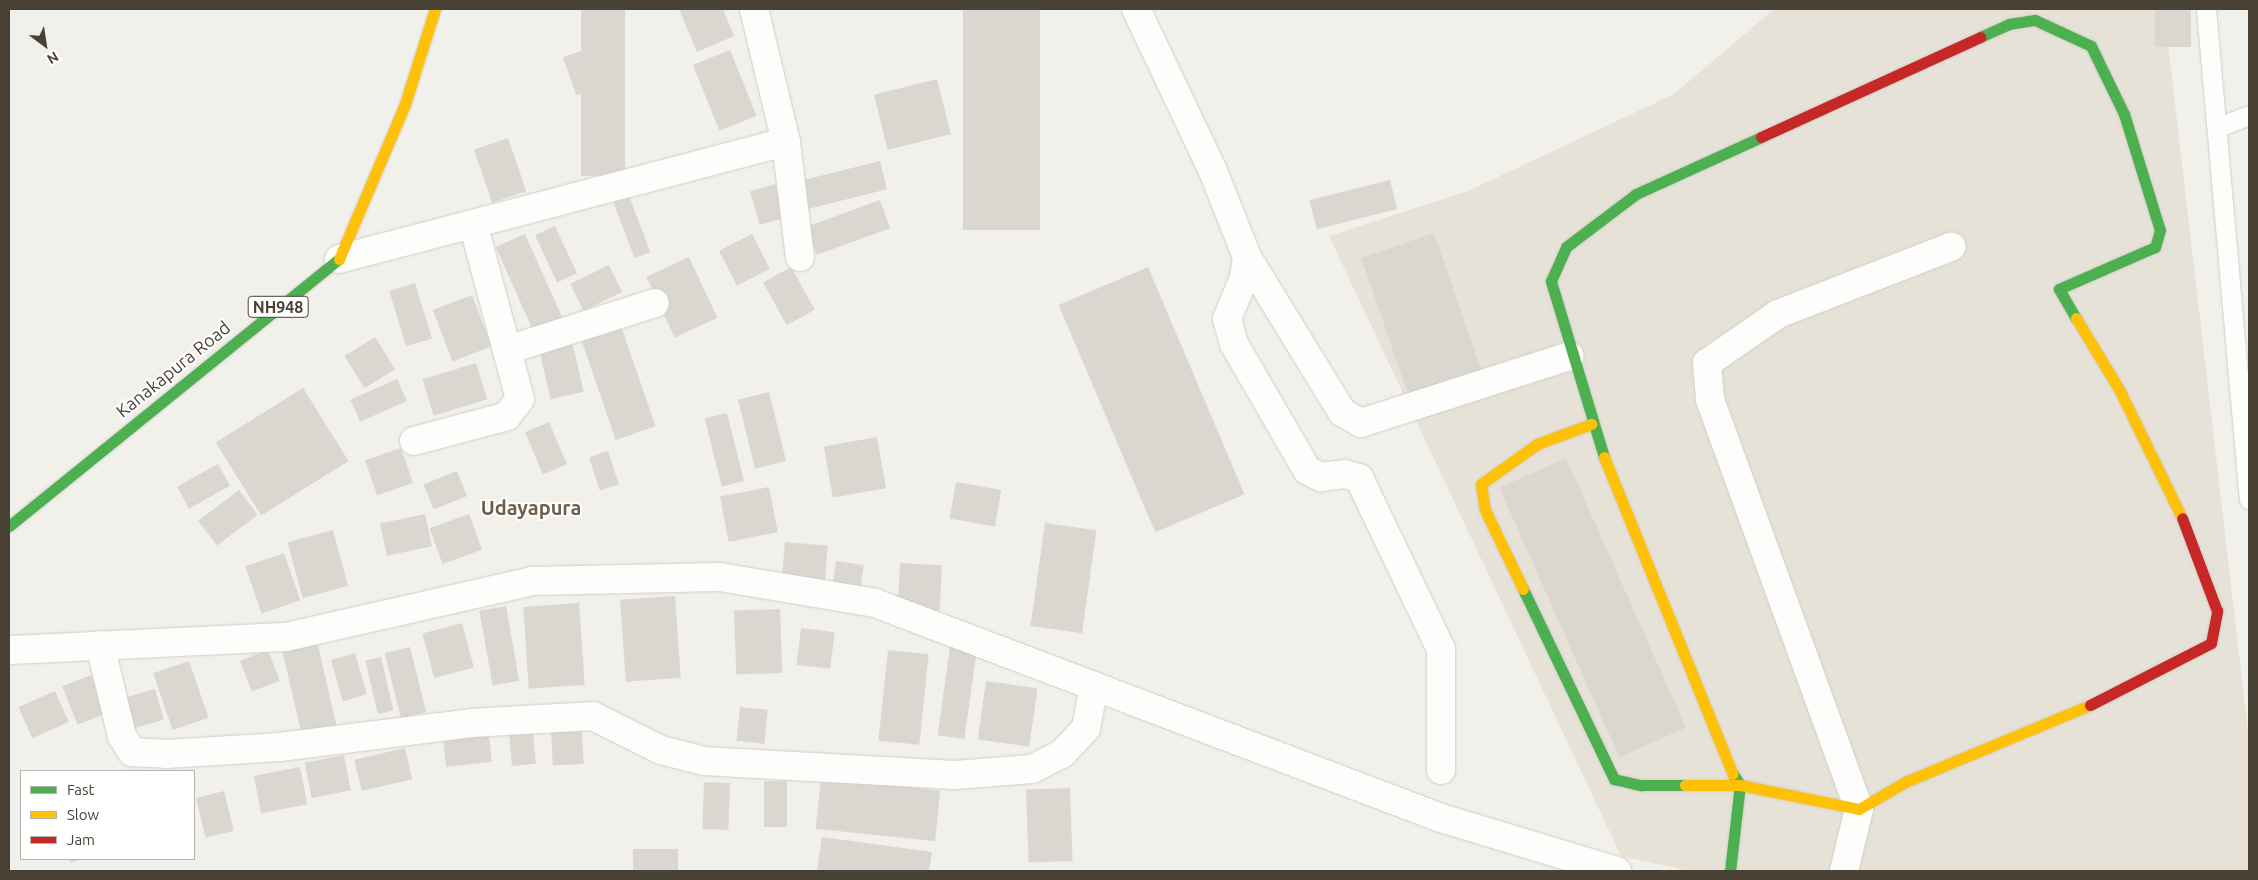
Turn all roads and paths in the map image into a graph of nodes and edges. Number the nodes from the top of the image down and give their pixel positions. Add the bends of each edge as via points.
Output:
1 (435, 9) edge
2 (754, 9) edge
3 (1136, 9) edge
4 (2206, 9) edge
5 (2249, 115) edge
6 (2218, 127) junction
7 (786, 142) junction
8 (474, 227) junction
9 (1951, 247) dead end
10 (800, 257) dead end
11 (1246, 257) junction
12 (338, 259) junction
13 (655, 303) dead end
14 (507, 350) junction
15 (1570, 356) junction
16 (1591, 424) junction
17 (414, 441) dead end
18 (2249, 499) edge
19 (9, 526) edge
20 (100, 645) junction
21 (9, 650) edge
22 (1094, 686) junction
23 (1441, 770) dead end
24 (1740, 785) junction
25 (1858, 809) junction
26 (1617, 871) edge
27 (1730, 871) edge
28 (1844, 871) edge

1 - 12 main road, Kanakapura Road / NH948 via 405,104
2 - 7 street
3 - 11 street via 1213,172
4 - 6 lane
5 - 6 lane
6 - 18 lane
7 - 8 street
7 - 10 street
8 - 12 street
8 - 14 street
9 - 25 street via 1778,314 1706,363 1710,399
11 - 15 street via 1342,412 1361,424
11 - 23 street via 1244,278 1227,319 1234,344 1307,470 1330,478 1353,474 1363,485 1441,649
12 - 19 main road, Kanakapura Road / NH948
13 - 14 street
14 - 17 street via 520,399 507,416
15 - 16 main road
15 - 25 main road via 1551,281 1566,247 1636,194 2009,24 2035,20 2091,46 2124,114 2160,230 2156,247 2059,288 2120,391 2178,507 2218,611 2210,643 2132,687 1906,782
16 - 24 main road via 1730,769
16 - 24 main road via 1537,444 1494,471 1481,484 1485,510 1614,779 1641,785
20 - 21 street
20 - 22 street via 286,637 532,581 720,577 875,603
20 - 22 street via 122,736 132,752 166,754 280,747 472,723 593,716 661,750 704,761 955,775 1032,769 1062,754 1086,728
22 - 26 street via 1441,818
24 - 25 main road
24 - 27 main road
25 - 28 street

